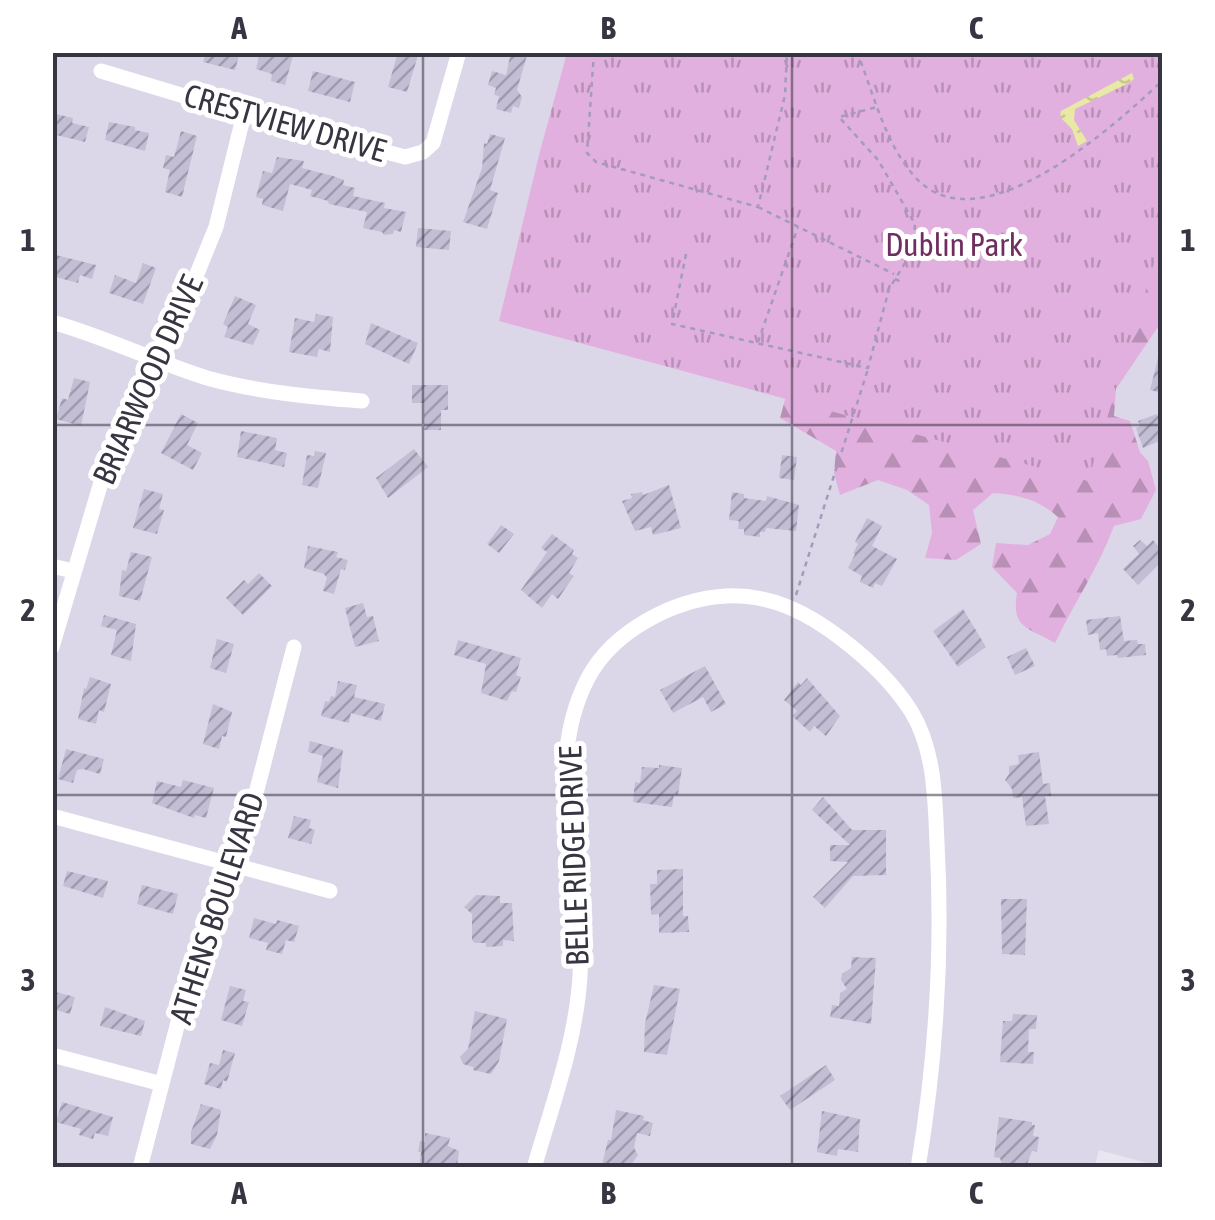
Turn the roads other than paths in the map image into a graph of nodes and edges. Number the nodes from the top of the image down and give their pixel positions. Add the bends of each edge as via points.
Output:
1 (459, 52) edge
2 (101, 70) dead end
3 (244, 114) junction
4 (52, 322) edge
5 (162, 360) junction
6 (362, 401) dead end
7 (52, 566) edge
8 (73, 571) junction
9 (52, 647) edge
10 (294, 648) dead end
11 (52, 816) edge
12 (230, 866) junction
13 (330, 891) dead end
14 (52, 1054) edge
15 (162, 1084) junction
16 (140, 1168) edge
17 (534, 1168) edge
18 (918, 1168) edge

1 - 3 street, CRESTVIEW DRIVE via 433,143 405,157
2 - 3 street, CRESTVIEW DRIVE
3 - 5 street, BRIARWOOD DRIVE via 216,227
4 - 5 street
5 - 6 street via 208,378
5 - 8 street, BRIARWOOD DRIVE via 105,470
7 - 8 street
8 - 9 street, BRIARWOOD DRIVE
10 - 12 street, ATHENS BOULEVARD
11 - 12 street
12 - 13 street
12 - 15 street, ATHENS BOULEVARD
14 - 15 street
15 - 16 street, ATHENS BOULEVARD
17 - 18 street, BELLE RIDGE DRIVE via 569,1047 580,976 564,764 570,721 590,676 615,645 665,610 742,596 780,602 874,664 912,713 933,771 940,920

